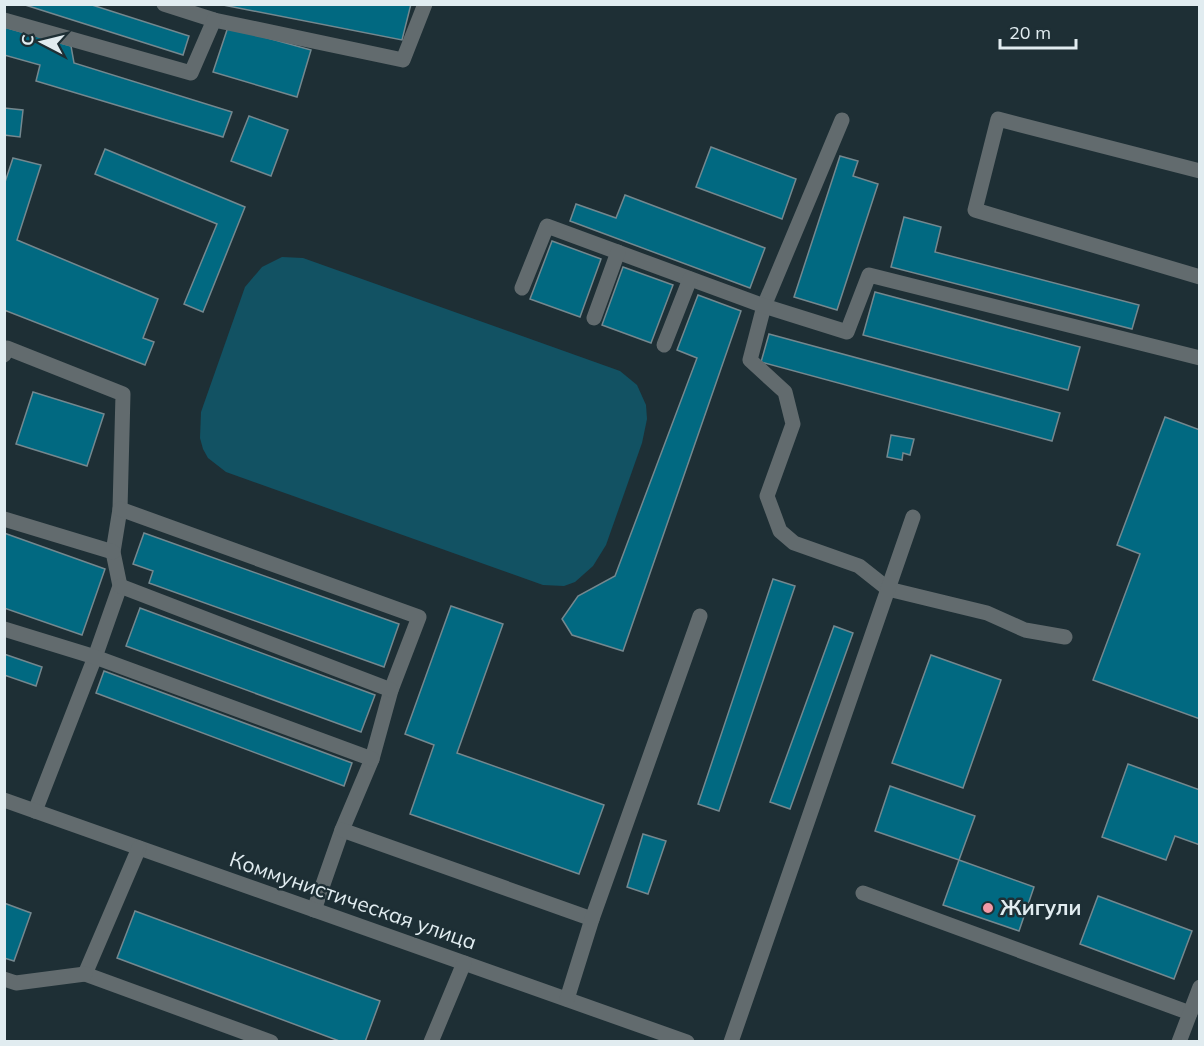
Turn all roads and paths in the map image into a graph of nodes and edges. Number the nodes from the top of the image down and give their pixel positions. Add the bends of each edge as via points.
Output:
1 (164, 4) edge
2 (425, 4) edge
3 (4, 20) edge
4 (214, 20) junction
5 (842, 120) dead end
6 (1200, 171) edge
7 (618, 252) junction
8 (1200, 278) edge
9 (690, 279) junction
10 (522, 288) dead end
11 (764, 306) junction
12 (594, 318) dead end
13 (664, 345) dead end
14 (4, 355) edge
15 (1200, 358) edge
16 (120, 509) junction
17 (914, 517) dead end
18 (4, 519) edge
19 (113, 552) junction
20 (120, 586) junction
21 (888, 590) junction
22 (700, 616) dead end
23 (4, 628) edge
24 (1065, 637) dead end
25 (95, 657) junction
26 (391, 690) junction
27 (372, 759) junction
28 (4, 800) edge
29 (35, 811) junction
30 (342, 830) junction
31 (139, 848) junction
32 (863, 893) dead end
33 (314, 910) junction
34 (592, 919) junction
35 (464, 963) junction
36 (85, 974) junction
37 (4, 979) edge
38 (1200, 987) edge
39 (567, 999) junction
40 (1190, 1013) junction
41 (271, 1041) edge
42 (431, 1041) edge
43 (687, 1041) edge
44 (731, 1041) edge
45 (1179, 1041) edge

1 - 4 street
2 - 4 street via 403,60
3 - 4 street via 191,73
5 - 11 street
6 - 8 street via 998,119 975,210
7 - 9 street
7 - 10 street via 547,226
7 - 12 street
9 - 11 street
9 - 13 street
11 - 15 street via 847,332 869,275
11 - 21 street via 750,360 786,393 793,424 767,496 780,531 794,543 858,566
14 - 16 street via 7,348 123,394
16 - 19 street
16 - 26 street via 419,617
17 - 21 street
18 - 19 street
19 - 20 street
20 - 25 street
20 - 26 street
21 - 24 street via 987,613 1025,630
21 - 44 street
22 - 34 street
23 - 25 street
25 - 27 street
25 - 29 street
26 - 27 street
27 - 30 street
28 - 29 street, Коммунистическая улица
29 - 31 street, Коммунистическая улица
30 - 33 street
30 - 34 street
31 - 33 street, Коммунистическая улица
31 - 36 street
32 - 40 street
33 - 35 street, Коммунистическая улица
34 - 39 street
35 - 39 street, Коммунистическая улица
35 - 42 street
36 - 37 street via 16,983
36 - 41 street
38 - 40 street
39 - 43 street, Коммунистическая улица
40 - 45 street

